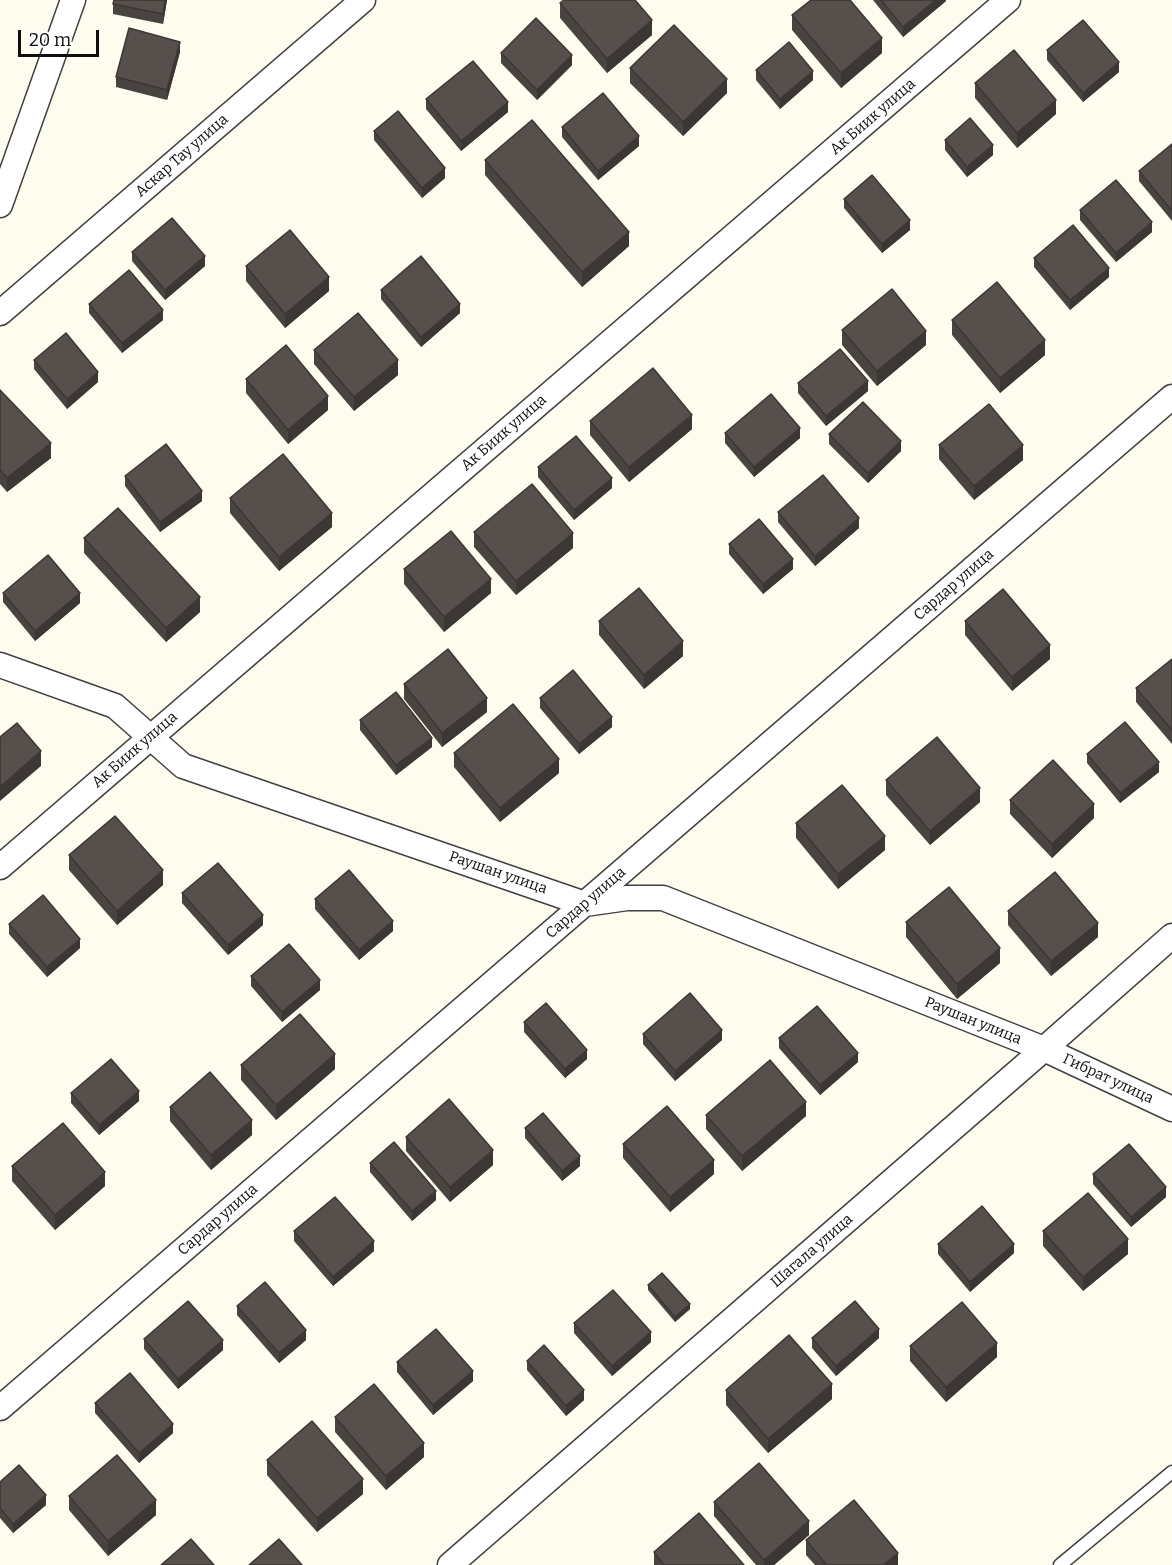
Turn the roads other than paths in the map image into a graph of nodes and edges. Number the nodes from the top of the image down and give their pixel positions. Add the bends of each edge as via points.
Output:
1 (73, 0) edge
2 (363, 0) edge
3 (1008, 0) edge
4 (0, 205) edge
5 (0, 313) edge
6 (1172, 397) edge
7 (0, 665) edge
8 (150, 737) junction
9 (0, 867) edge
10 (585, 903) junction
11 (1172, 936) edge
12 (1044, 1049) junction
13 (1172, 1109) edge
14 (0, 1408) edge
15 (1172, 1472) edge
16 (450, 1565) edge
17 (1060, 1565) edge

1 - 4 street
2 - 5 street, Аскар Тау улица
3 - 8 street, Ак Биик улица
6 - 10 street, Сардар улица
7 - 8 street, Раушан улица via 115,706
8 - 9 street, Ак Биик улица
8 - 10 street, Раушан улица via 183,766
10 - 12 street, Раушан улица via 663,898
10 - 14 street, Сардар улица
11 - 12 street, Шагала улица
12 - 13 street, Гибрат улица
12 - 16 street, Шагала улица
15 - 17 lane

